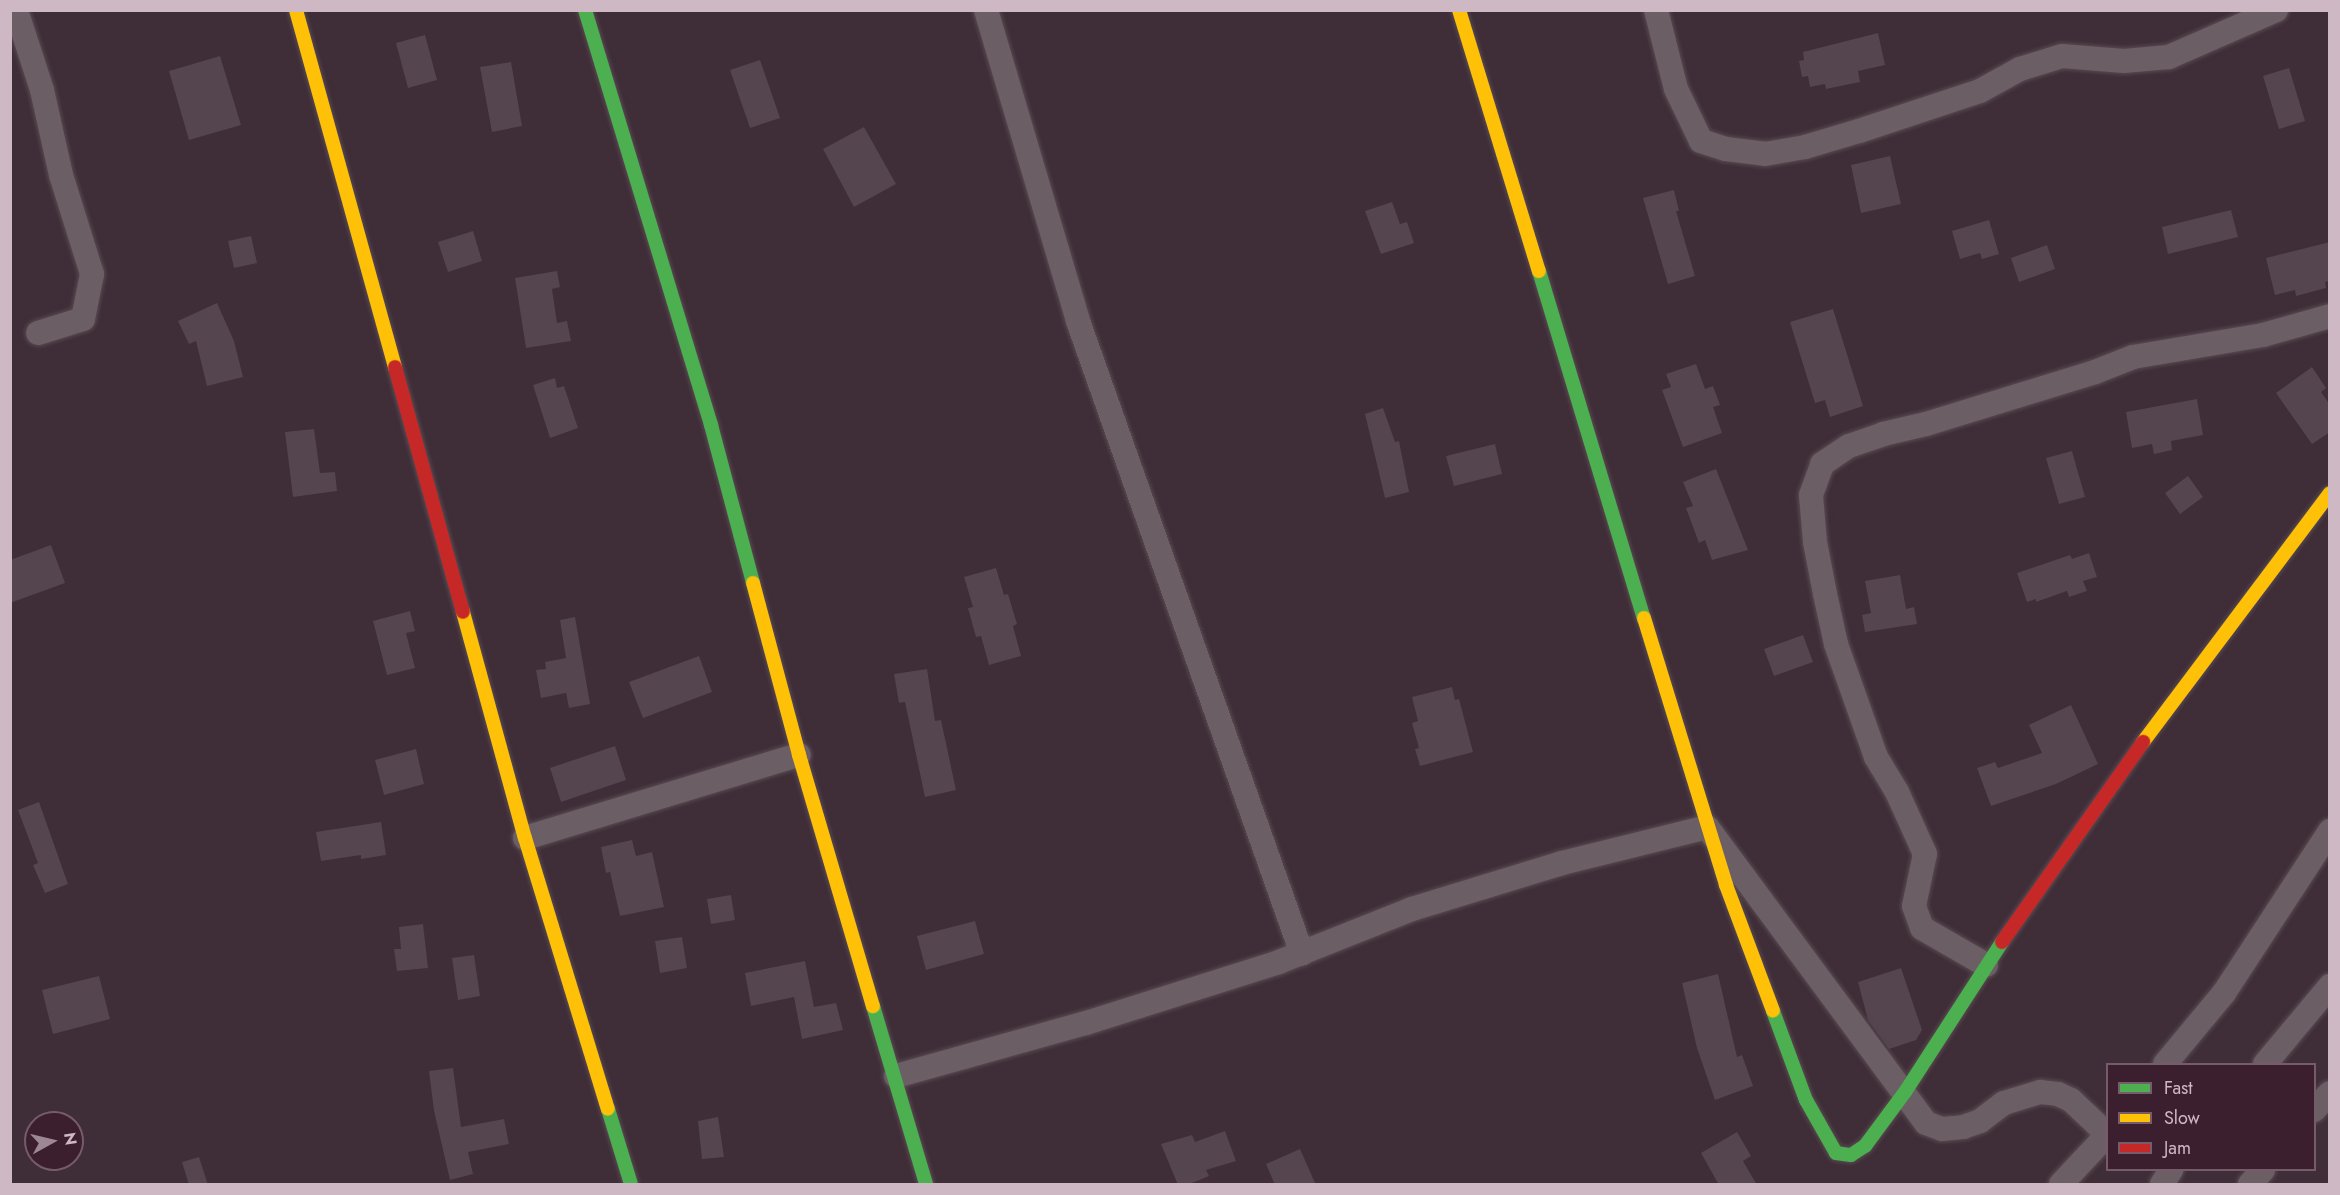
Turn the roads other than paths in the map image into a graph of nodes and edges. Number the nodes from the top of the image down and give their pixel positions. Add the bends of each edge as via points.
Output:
1 (16, 10) edge
2 (296, 10) edge
3 (585, 10) edge
4 (986, 10) edge
5 (1459, 10) edge
6 (1656, 10) edge
7 (2276, 10) edge
8 (2330, 316) edge
9 (38, 333) dead end
10 (2330, 493) edge
11 (799, 755) junction
12 (1707, 826) junction
13 (2330, 831) edge
14 (525, 838) junction
15 (1302, 954) junction
16 (1986, 965) junction
17 (2330, 986) edge
18 (2167, 1063) edge
19 (2267, 1063) edge
20 (896, 1076) junction
21 (1905, 1092) junction
22 (2330, 1093) edge
23 (2316, 1108) edge
24 (2106, 1133) edge
25 (2106, 1135) edge
26 (2170, 1171) edge
27 (2263, 1171) edge
28 (631, 1185) edge
29 (926, 1185) edge
30 (2061, 1185) edge
31 (2162, 1185) edge
32 (2250, 1185) edge

1 - 9 street via 92,274 84,319
2 - 14 street
3 - 11 street via 711,426
4 - 15 street via 1078,321
5 - 12 street
6 - 7 street via 1676,89 1701,141 1726,149 1765,153 1806,147 1859,131 1980,91 2020,69 2062,56 2124,61 2169,57
8 - 16 street via 2263,335 2133,357 2095,372 1883,434 1849,446 1822,464 1811,495 1825,594 1836,644 1876,757 1925,854 1914,906 1922,928
10 - 16 street via 2133,757
11 - 14 street
11 - 20 street
12 - 15 street via 1562,863 1412,909
12 - 21 street
12 - 21 street via 1785,1049 1806,1100 1836,1153 1851,1155 1865,1146
13 - 18 street via 2224,993
14 - 28 street
15 - 20 street via 1086,1023
16 - 21 street
17 - 19 street
20 - 29 street
21 - 24 street via 1926,1123 1942,1129 1980,1121 2004,1103 2040,1092 2071,1100
22 - 23 street
25 - 30 street
26 - 31 street
27 - 32 street

